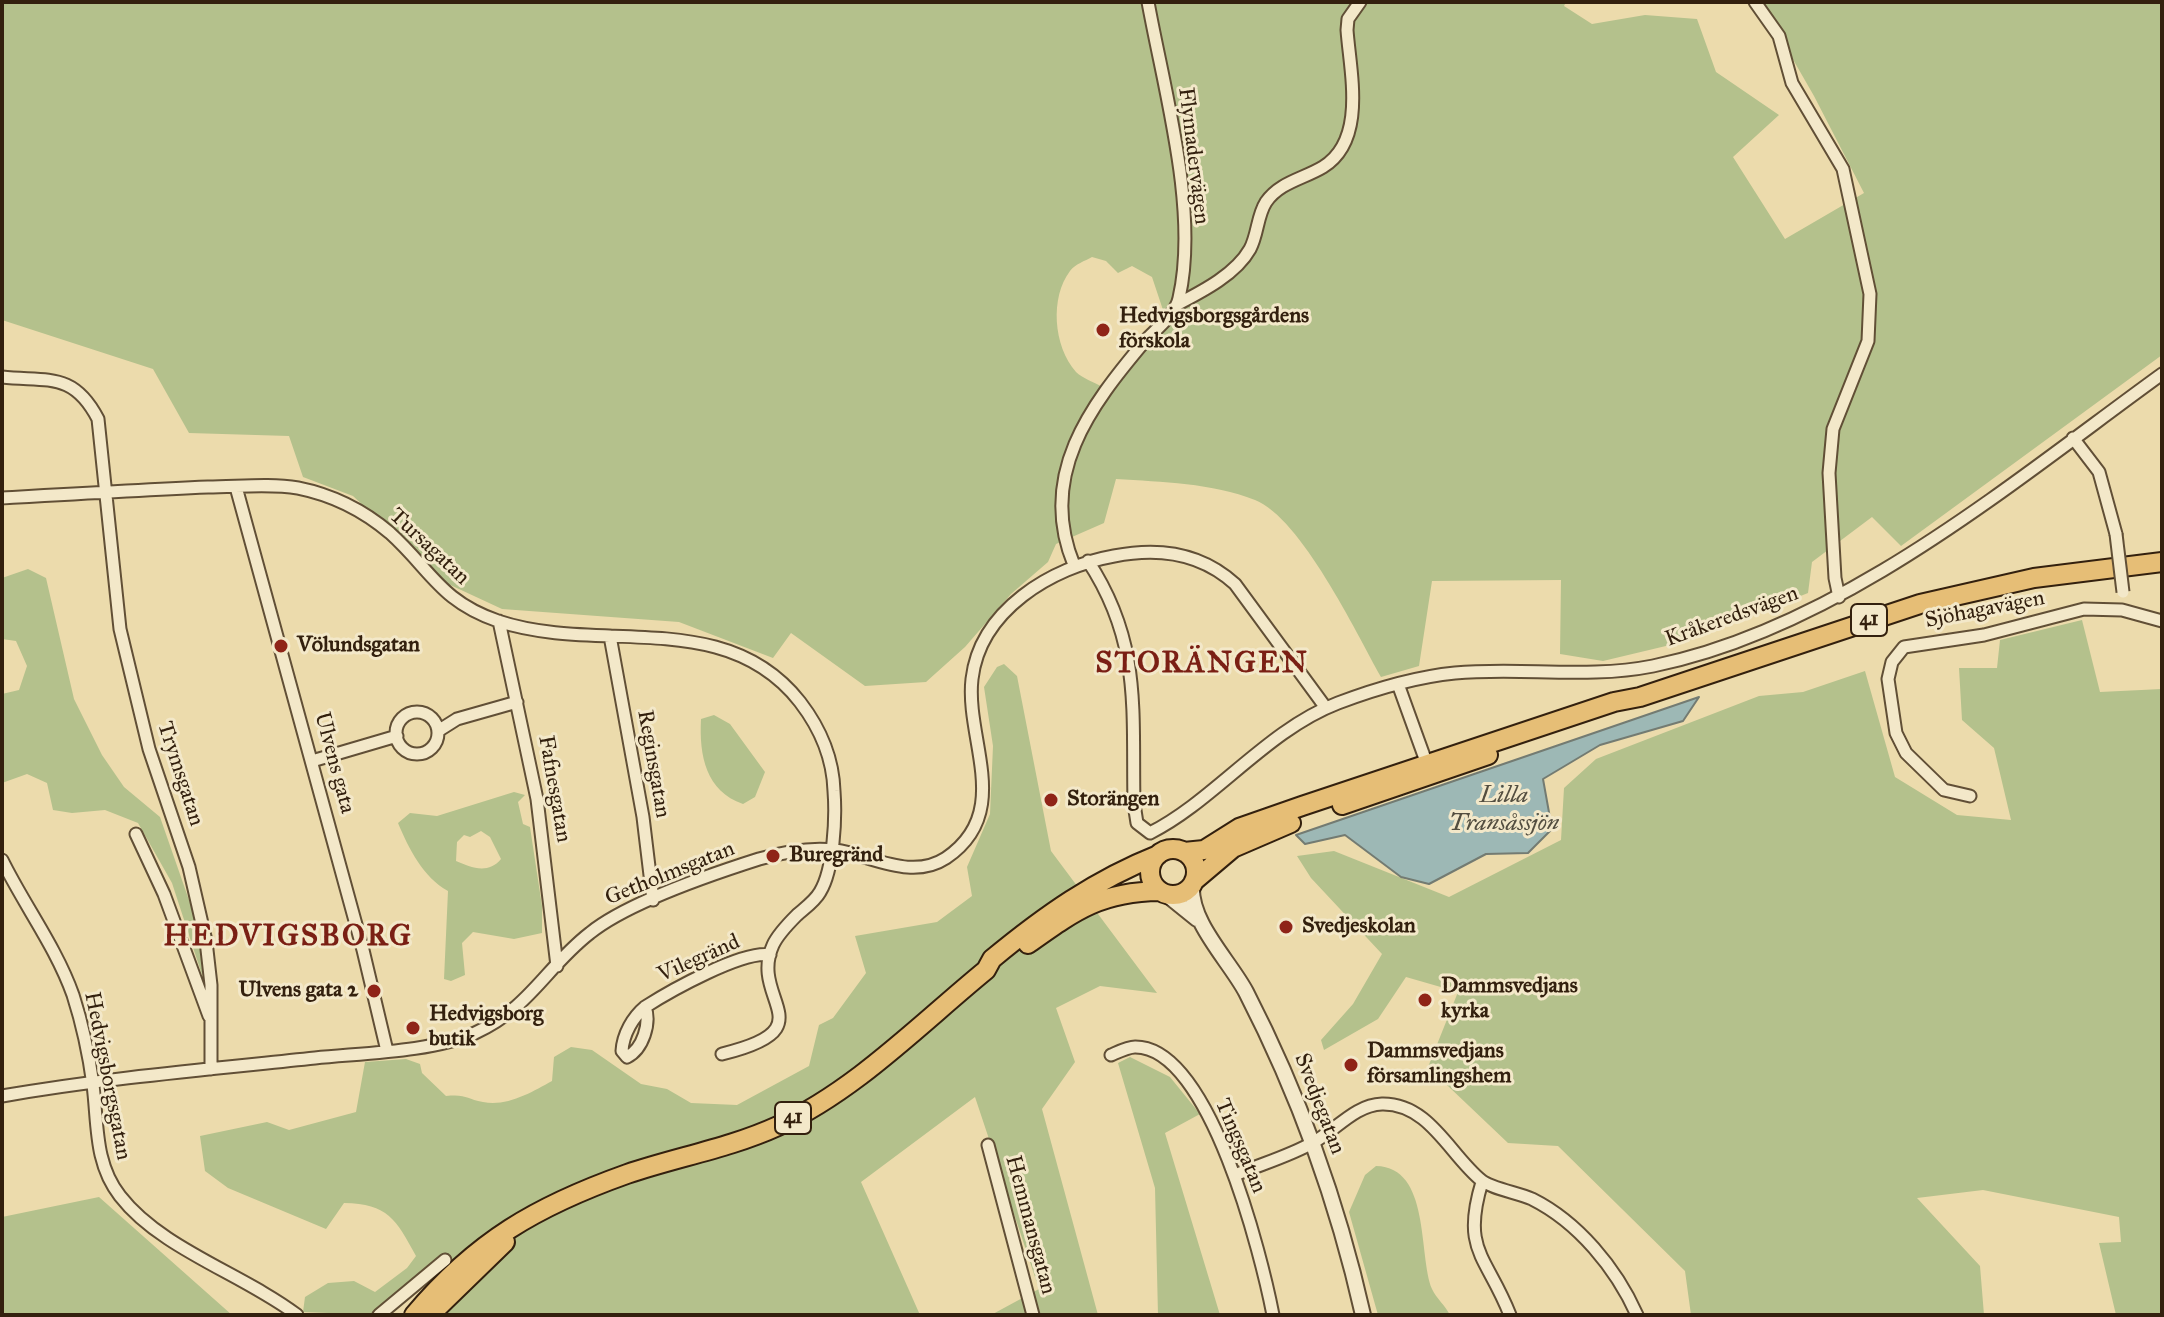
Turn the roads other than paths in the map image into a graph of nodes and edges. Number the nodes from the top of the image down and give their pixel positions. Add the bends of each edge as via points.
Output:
1 (1148, 2) edge
2 (1360, 2) edge
3 (1755, 2) edge
4 (1178, 304) junction
5 (2162, 374) edge
6 (2, 377) edge
7 (2073, 438) junction
8 (236, 487) junction
9 (103, 492) junction
10 (2, 498) edge
11 (1088, 561) junction
12 (2162, 562) edge
13 (1074, 565) junction
14 (1839, 597) junction
15 (2122, 610) junction
16 (499, 621) junction
17 (2162, 621) edge
18 (610, 636) junction
19 (1398, 684) junction
20 (517, 702) junction
21 (1326, 708) junction
22 (438, 731) junction
23 (397, 736) junction
24 (312, 761) junction
25 (1428, 769) junction
26 (1970, 796) dead end
27 (136, 834) dead end
28 (831, 850) junction
29 (1184, 852) junction
30 (1158, 855) junction
31 (2, 860) edge
32 (1193, 883) junction
33 (1163, 892) junction
34 (653, 900) junction
35 (1202, 923) junction
36 (770, 955) junction
37 (557, 966) junction
38 (986, 970) junction
39 (645, 1007) dead end
40 (213, 1027) junction
41 (387, 1051) junction
42 (722, 1054) dead end
43 (1111, 1055) dead end
44 (211, 1069) junction
45 (93, 1084) junction
46 (2, 1096) edge
47 (1312, 1143) junction
48 (988, 1145) dead end
49 (1235, 1175) junction
50 (1482, 1182) junction
51 (564, 1200) junction
52 (445, 1260) dead end
53 (297, 1315) edge
54 (379, 1315) edge
55 (414, 1315) edge
56 (430, 1315) edge
57 (1033, 1315) edge
58 (1273, 1315) edge
59 (1363, 1315) edge
60 (1510, 1315) edge
61 (1637, 1315) edge

1 - 4 street, Flymadervägen via 1181,192 1183,280
2 - 4 street via 1348,19 1352,98 1346,140 1324,166 1284,185 1266,202 1242,260 1203,292
3 - 14 street via 1779,36 1792,83 1843,169 1870,294 1868,341 1833,429 1830,459
4 - 13 street via 1143,343 1075,442 1060,501 1062,529
5 - 7 street, Kråkeredsvägen
6 - 9 street, Trymsgatan via 61,382 89,401 102,440
7 - 14 street, Kråkeredsvägen via 1890,569
7 - 15 street, bridge via 2099,472 2116,534
8 - 9 street, Tursagatan
8 - 16 street, Tursagatan via 295,488 329,495 391,534 453,600
8 - 24 street, Ulvens gata
9 - 10 street, Tursagatan
9 - 40 street, Trymsgatan via 131,680 200,907
11 - 13 street, Getholmsgatan
11 - 21 street, Getholmsgatan via 1176,553 1216,567 1235,584
11 - 21 street, Kråkeredsvägen via 1126,636 1134,804 1137,823 1145,832 1153,832
12 - 25 main road, 41 via 2034,578 1920,604 1614,702
13 - 28 street, Getholmsgatan via 1014,605 977,659 972,681 981,805 963,845 932,865 907,867
14 - 19 street, Kråkeredsvägen via 1705,652 1652,666 1602,672 1454,673
15 - 17 street, Sjöhagavägen
15 - 26 street, Sjöhagavägen via 2084,609 1984,635 1904,647 1892,662 1888,679 1896,733 1906,753 1944,790
16 - 18 street, Tursagatan
16 - 20 street, Fafnesgatan
18 - 28 street, Tursagatan via 664,636 699,643 748,660 782,682 810,715 834,774
18 - 34 street, Reginsgatan
19 - 21 street, Kråkeredsvägen
19 - 25 street
20 - 22 street via 457,719
20 - 37 street, Fafnesgatan via 537,799
22 - 23 street via 432,748 417,754 404,749
22 - 23 street via 432,718 419,712 404,717
23 - 24 street
24 - 41 street, Ulvens gata
25 - 29 main road, 41 via 1239,828 1204,850
25 - 32 main road, 41 via 1247,840 1214,861
27 - 40 street via 170,908
28 - 34 street, Getholmsgatan via 773,856
28 - 36 street, Tursagatan via 822,890 779,936
29 - 30 main road, 41 via 1171,849
29 - 32 main road via 1194,865
30 - 33 main road via 1150,873
30 - 38 main road, 41 via 1055,908 992,959
31 - 45 street, Hedvigsborgsgatan via 73,994
32 - 33 main road, 41 via 1181,893
32 - 35 street, Svedjegatan via 1193,905
33 - 35 street, Svedjegatan
33 - 38 main road, 41 via 1113,894 1063,919 999,967
34 - 37 street, Getholmsgatan via 607,920
35 - 47 street, Svedjegatan via 1245,992
36 - 39 street, Vilegränd via 720,969
36 - 42 street via 780,1023 765,1039
37 - 41 street, Getholmsgatan via 522,1004 471,1035
38 - 51 main road, 41 via 813,1108 776,1127
40 - 44 street, Trymsgatan
41 - 44 street, Getholmsgatan
43 - 49 street, Tingsgatan via 1134,1047 1151,1051 1170,1065 1211,1118
44 - 45 street, Getholmsgatan
45 - 46 street, Getholmsgatan
45 - 53 street, Hedvigsborgsgatan via 98,1143 119,1195 161,1232
47 - 49 street
47 - 50 street via 1366,1106 1393,1104 1424,1119
47 - 59 street, Svedjegatan
48 - 57 street, Hemmansgatan
49 - 58 street, Tingsgatan
50 - 60 street via 1472,1215 1473,1235
50 - 61 street via 1560,1214 1585,1238
51 - 55 main road, 41 via 535,1211 480,1247
51 - 56 main road, 41 via 489,1256
52 - 54 street

